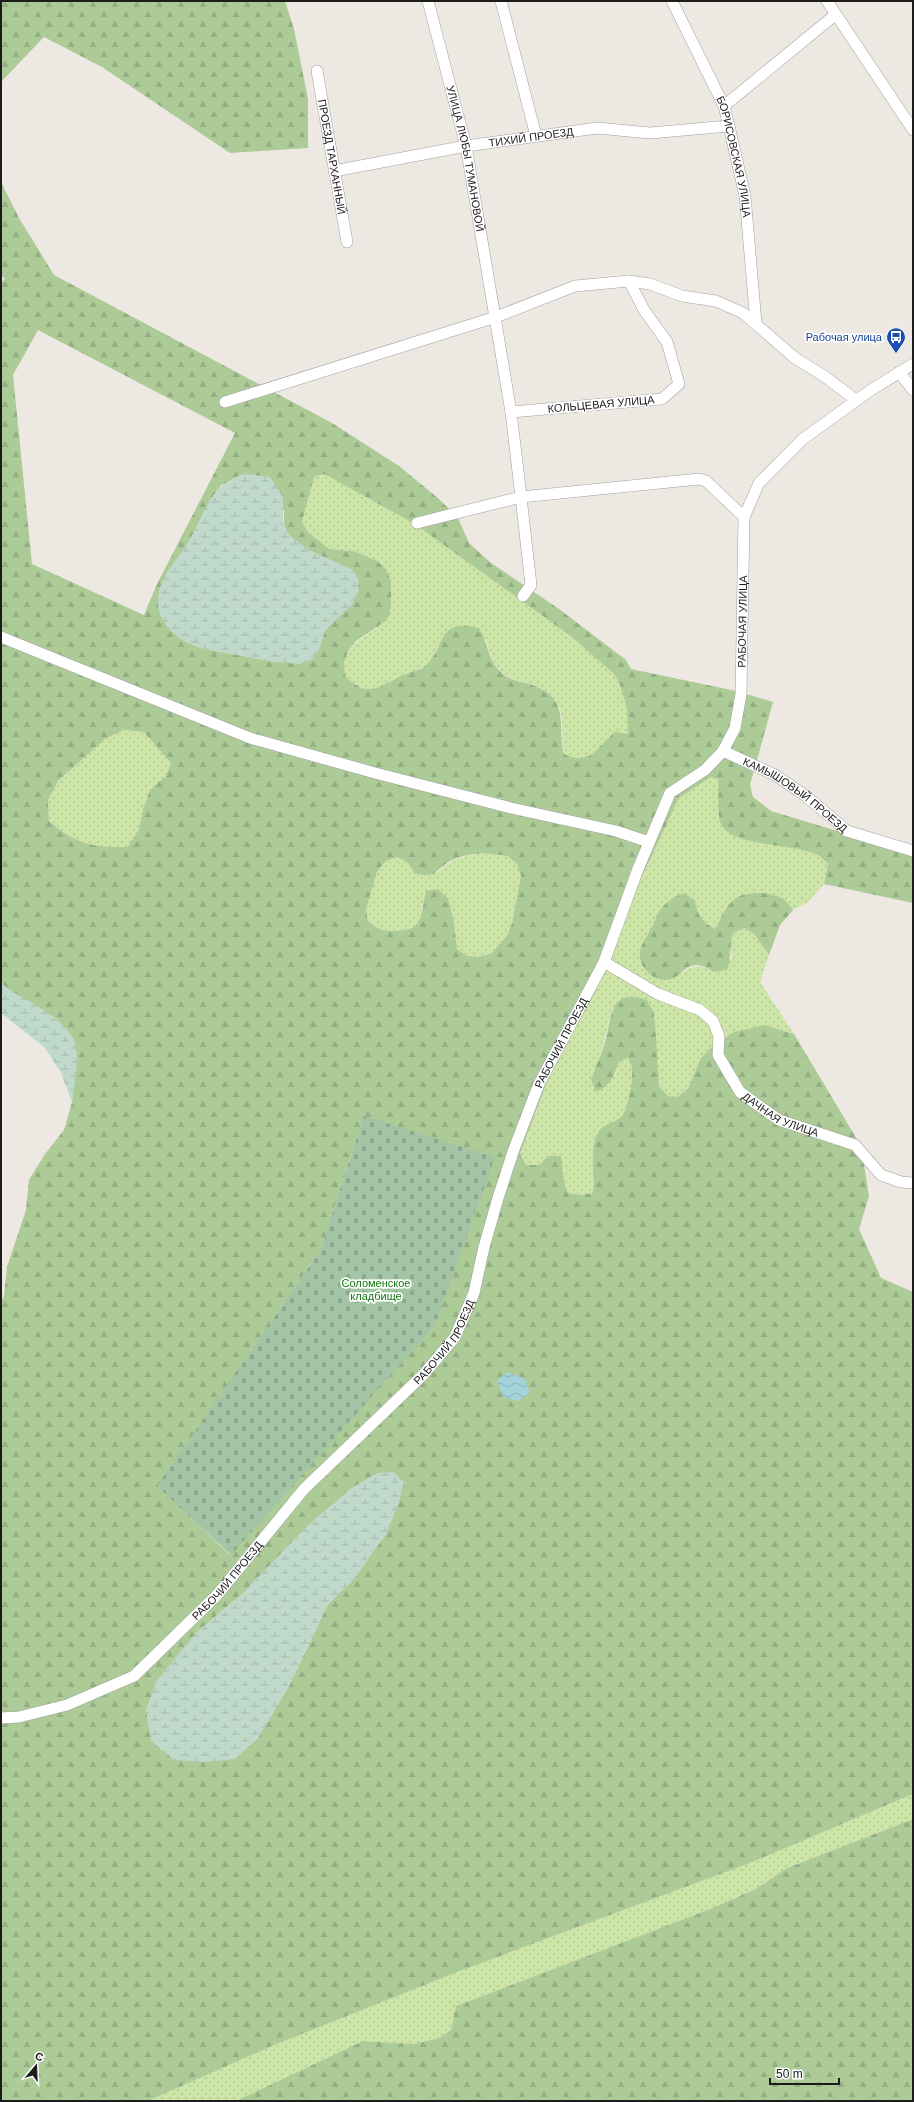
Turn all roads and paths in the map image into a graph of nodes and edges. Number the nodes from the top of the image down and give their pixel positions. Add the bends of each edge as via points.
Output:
1 (428, 1) edge
2 (501, 1) edge
3 (672, 1) edge
4 (826, 1) edge
5 (835, 16) junction
6 (317, 71) dead end
7 (724, 106) junction
8 (729, 126) junction
9 (913, 130) edge
10 (536, 136) junction
11 (466, 146) junction
12 (334, 171) junction
13 (347, 242) dead end
14 (629, 281) junction
15 (496, 317) junction
16 (756, 323) junction
17 (913, 364) edge
18 (899, 372) junction
19 (913, 390) edge
20 (856, 400) junction
21 (225, 402) dead end
22 (511, 412) junction
23 (521, 497) junction
24 (744, 517) junction
25 (417, 523) dead end
26 (523, 596) dead end
27 (1, 637) edge
28 (723, 751) junction
29 (670, 793) joint
30 (649, 842) junction
31 (913, 850) edge
32 (604, 962) junction
33 (913, 1183) edge
34 (1, 1718) edge

1 - 11 street, УЛИЦА ЛЮБЫ ТУМАНОВОЙ
2 - 10 street
3 - 7 street, БОРИСОВСКАЯ УЛИЦА
4 - 5 street
5 - 7 street
5 - 9 street
6 - 12 street, ПРОЕЗД ТАРХАННЫЙ
7 - 8 street, БОРИСОВСКАЯ УЛИЦА
8 - 10 street, ТИХИЙ ПРОЕЗД via 650,133 597,128
8 - 16 street, БОРИСОВСКАЯ УЛИЦА via 745,196
10 - 11 street, ТИХИЙ ПРОЕЗД
11 - 12 street, ТИХИЙ ПРОЕЗД
11 - 15 street, УЛИЦА ЛЮБЫ ТУМАНОВОЙ
12 - 13 street, ПРОЕЗД ТАРХАННЫЙ
14 - 15 street via 575,286
14 - 16 street via 650,284 682,296 716,301 743,312
14 - 22 street, КОЛЬЦЕВАЯ УЛИЦА via 644,310 667,342 679,384 662,399
15 - 21 street
15 - 22 street, УЛИЦА ЛЮБЫ ТУМАНОВОЙ
16 - 20 street via 796,358
17 - 18 street, РАБОЧАЯ УЛИЦА
18 - 19 street
18 - 20 street, РАБОЧАЯ УЛИЦА
20 - 24 street, РАБОЧАЯ УЛИЦА via 804,438 774,467 759,483
22 - 23 street
23 - 24 street via 699,479 706,481
23 - 25 street
23 - 26 street via 531,585
24 - 28 street, РАБОЧАЯ УЛИЦА via 741,694 735,728
27 - 30 street via 250,738 375,773 511,808 616,831
28 - 29 street, РАБОЧАЯ УЛИЦА via 705,770
28 - 31 street, КАМЫШОВЫЙ ПРОЕЗД via 775,775 806,796 847,831
29 - 30 street, РАБОЧИЙ ПРОЕЗД
30 - 32 street, РАБОЧИЙ ПРОЕЗД
32 - 33 street, ДАЧНАЯ УЛИЦА via 658,994 700,1010 713,1021 719,1036 718,1055 740,1092 755,1104 779,1120 855,1145 882,1175 901,1182
32 - 34 street, РАБОЧИЙ ПРОЕЗД via 539,1084 498,1198 474,1294 455,1337 424,1374 304,1489 217,1595 134,1676 68,1705 19,1717

